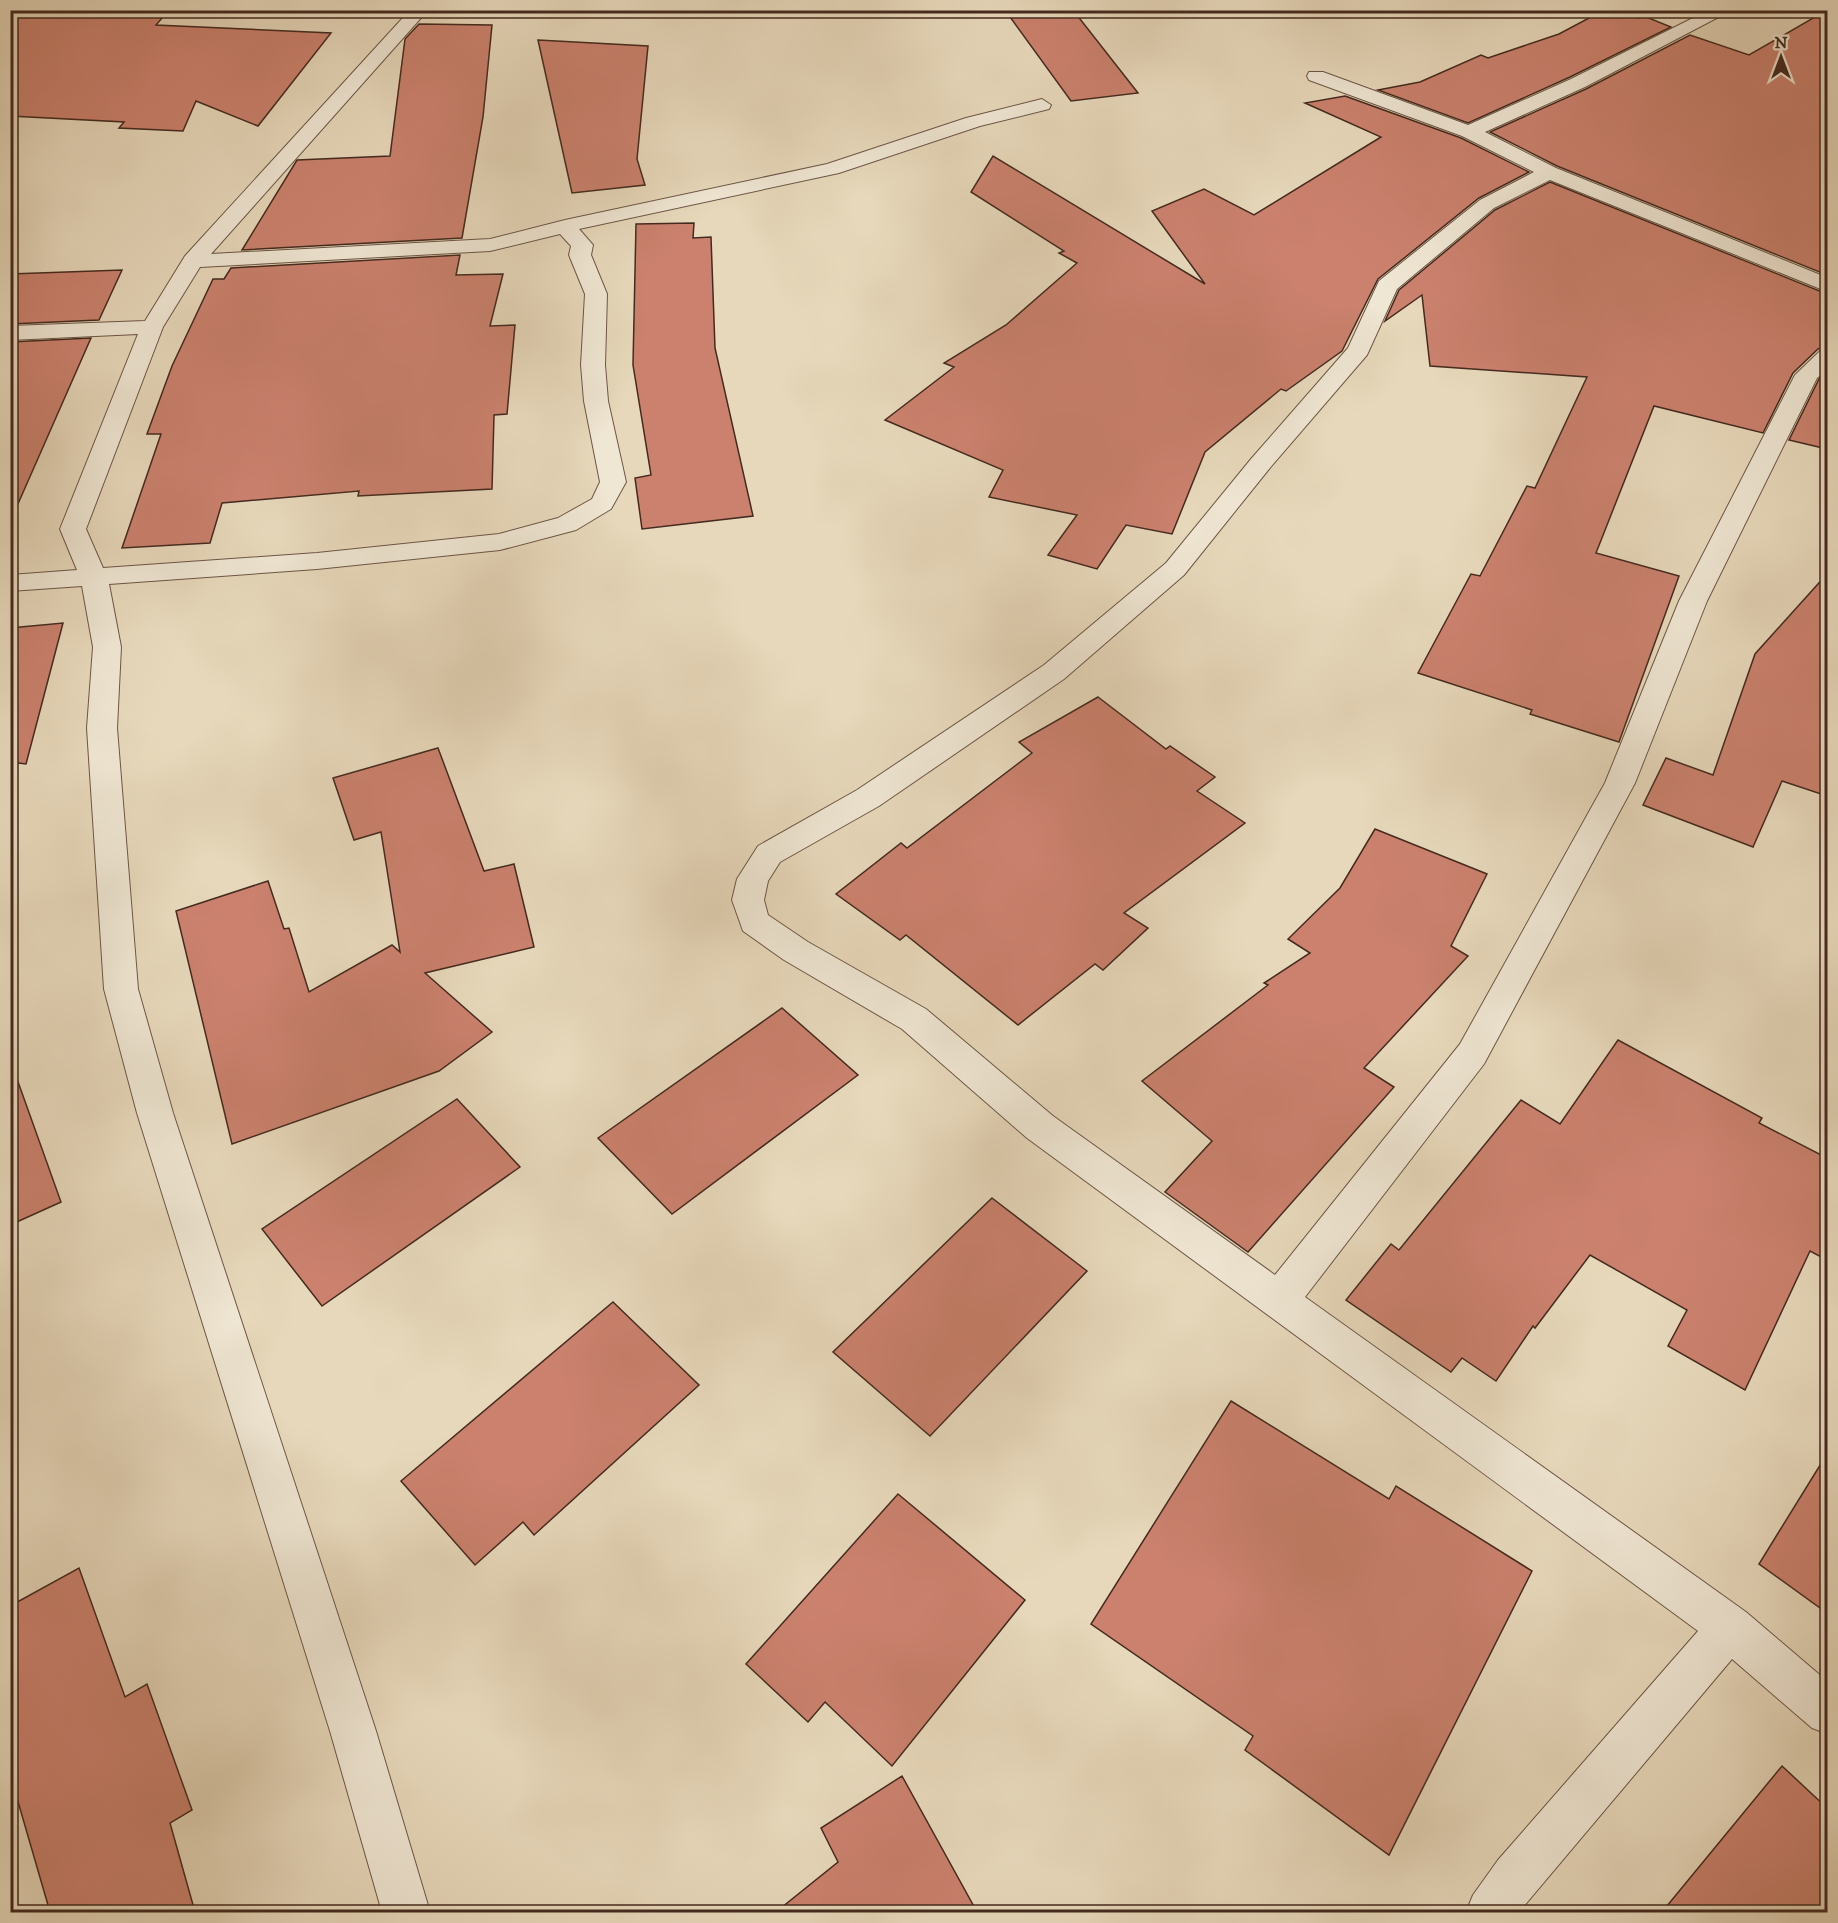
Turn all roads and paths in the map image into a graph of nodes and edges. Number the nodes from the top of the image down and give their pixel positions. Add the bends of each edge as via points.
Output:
1 (420, 10) edge
2 (1724, 10) edge
3 (1316, 76) dead end
4 (1042, 105) dead end
5 (1469, 132) junction
6 (1549, 172) junction
7 (565, 226) junction
8 (193, 261) junction
9 (1827, 286) edge
10 (152, 327) junction
11 (10, 333) edge
12 (1827, 356) edge
13 (94, 578) junction
14 (10, 583) edge
15 (1278, 1301) junction
16 (1730, 1628) junction
17 (1827, 1712) edge
18 (406, 1912) edge
19 (1490, 1912) edge

1 - 8 street
2 - 5 street
3 - 5 street
4 - 7 street via 973,122 832,169
5 - 6 street
6 - 9 street
6 - 15 street via 1488,204 1387,286 1359,350 1175,569 1054,672 868,798 769,854 753,879 748,900 754,922 796,951 914,1019 1040,1127
7 - 8 street via 490,245
7 - 13 street via 582,245 580,255 596,294 596,400 613,482 602,504 567,524 500,542
8 - 10 street
10 - 11 street
10 - 13 street via 73,529
12 - 15 street via 1807,375 1694,601 1620,783 1472,1054
13 - 14 street
13 - 18 street via 107,647 102,728 121,989 155,1113 353,1731
15 - 16 street
16 - 17 street
16 - 19 street via 1515,1877

